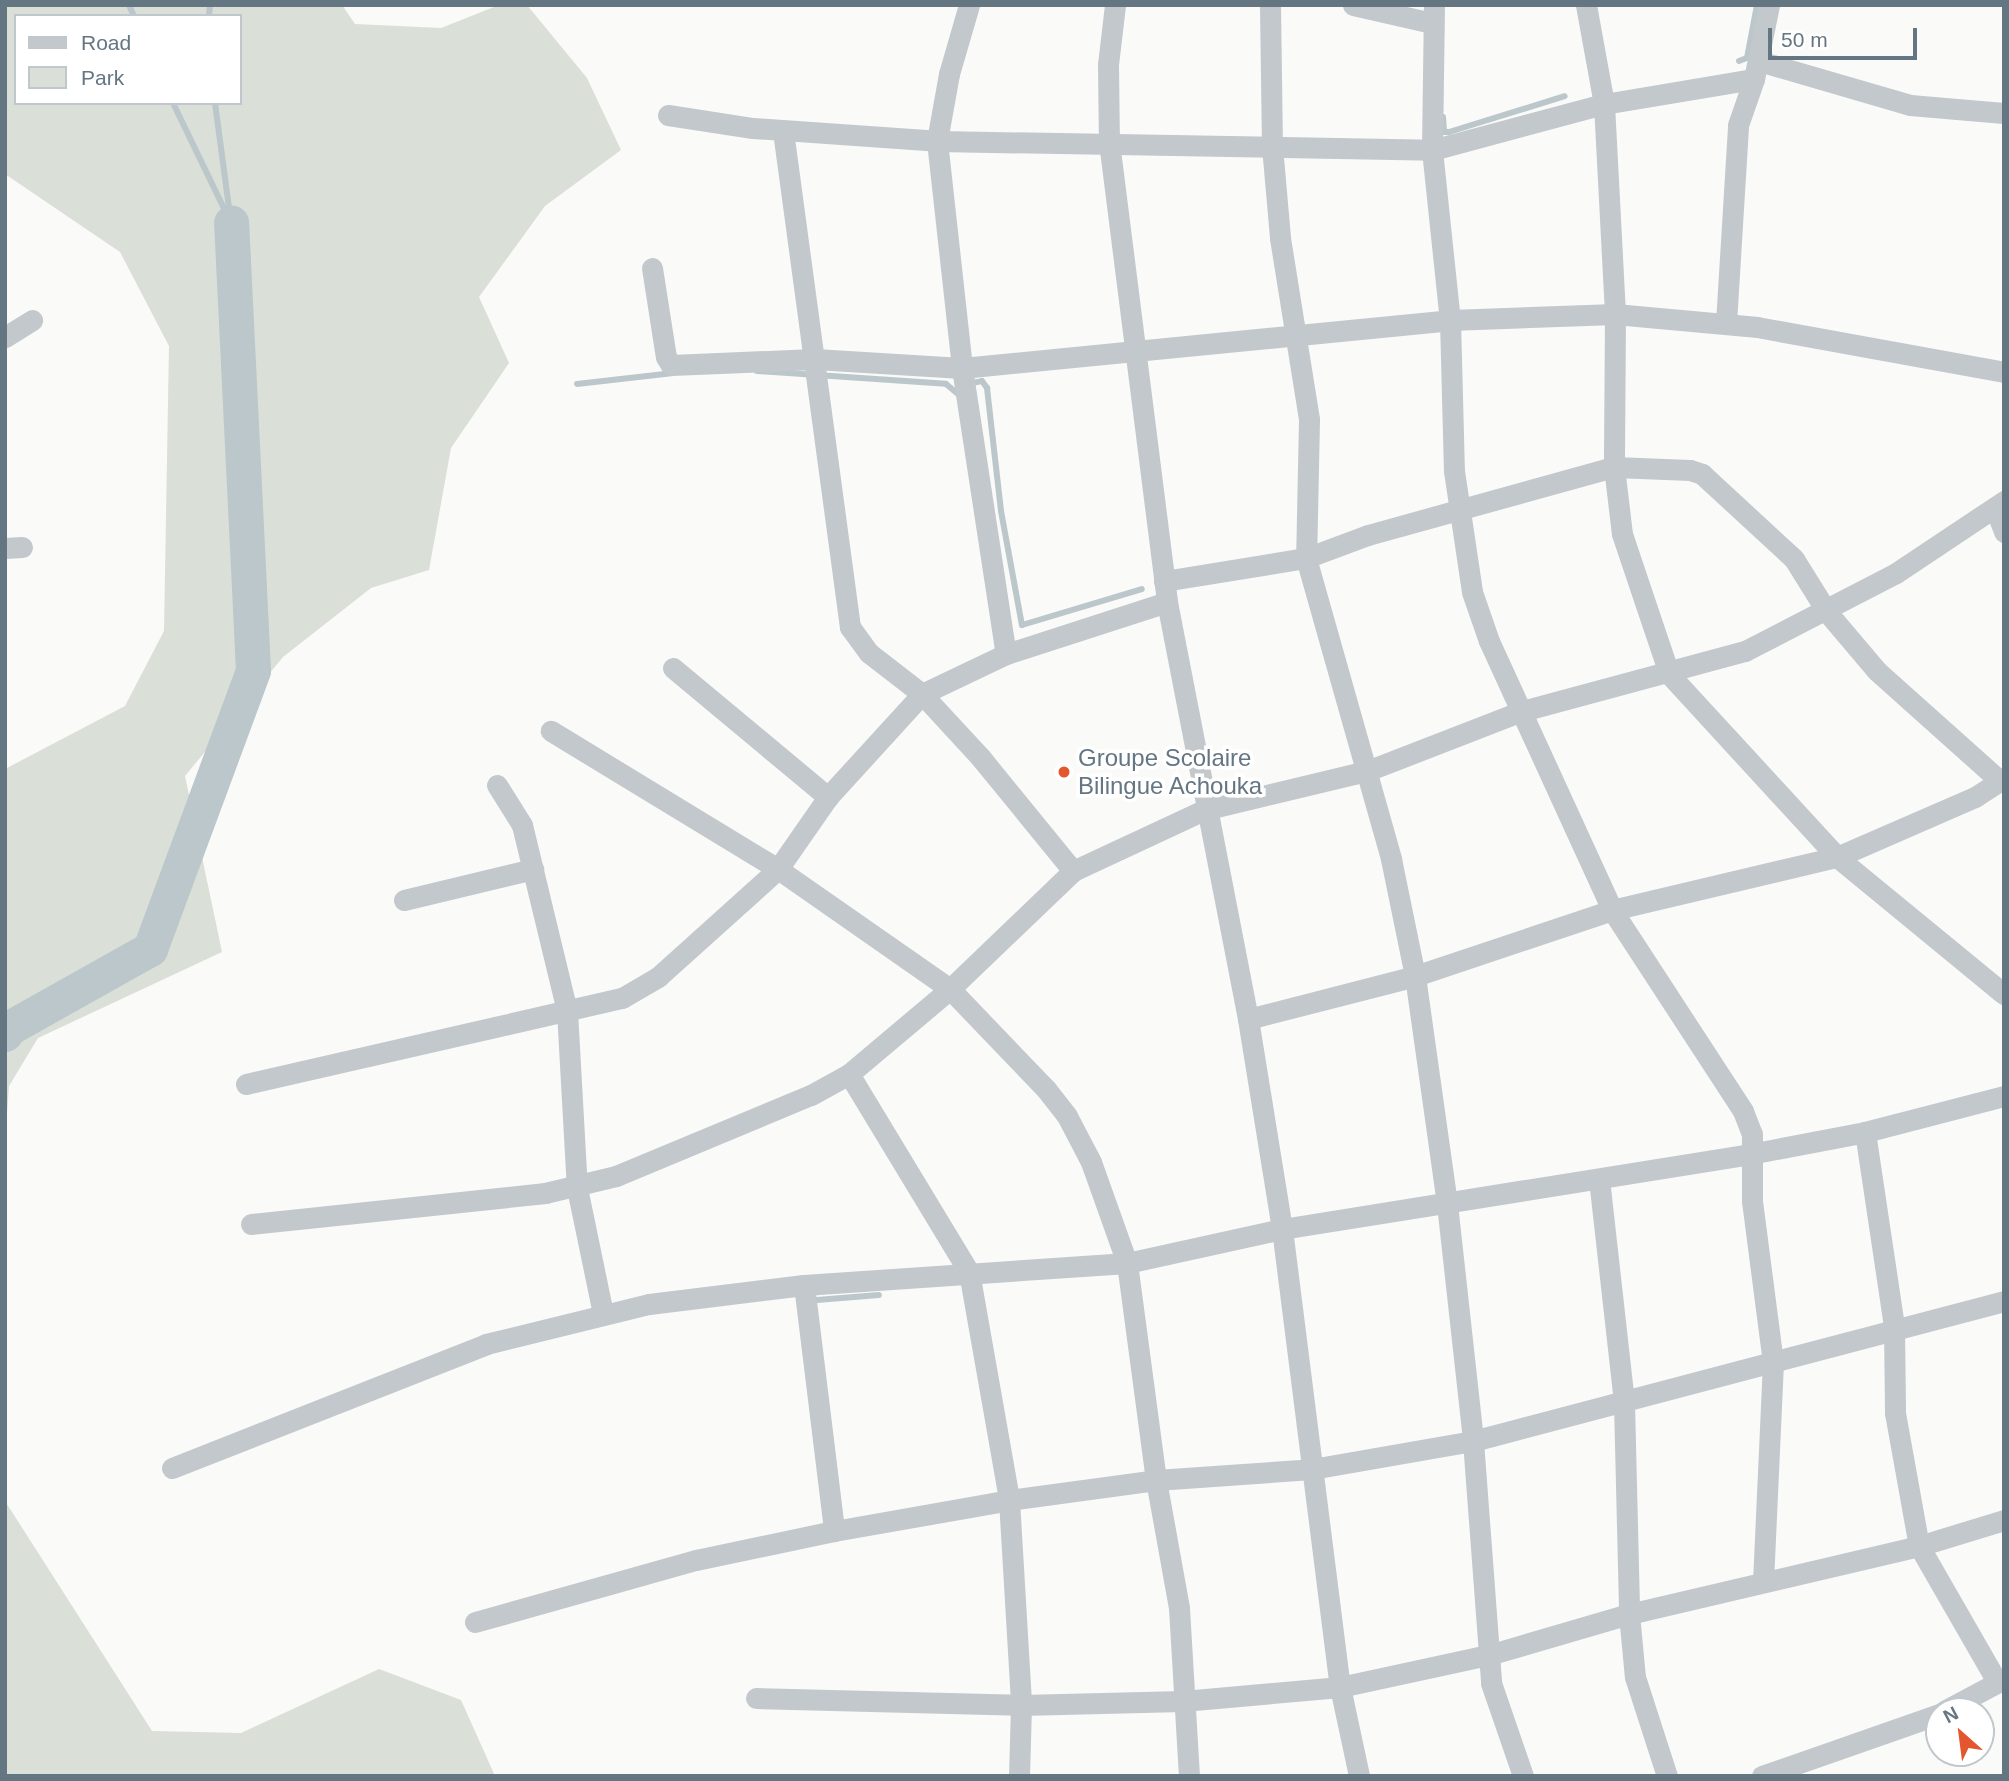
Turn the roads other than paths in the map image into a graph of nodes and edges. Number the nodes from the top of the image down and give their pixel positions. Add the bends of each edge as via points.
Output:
1 (969, 5) edge
2 (1115, 5) edge
3 (1269, 5) edge
4 (1353, 5) edge
5 (1586, 5) edge
6 (1769, 5) edge
7 (1433, 14) edge
8 (1757, 70) junction
9 (1604, 104) junction
10 (2004, 113) edge
11 (668, 115) dead end
12 (783, 131) junction
13 (937, 141) junction
14 (1109, 142) junction
15 (1272, 146) junction
16 (1432, 150) junction
17 (652, 268) dead end
18 (1615, 314) junction
19 (32, 320) dead end
20 (1450, 320) junction
21 (1726, 323) junction
22 (1299, 335) junction
23 (5, 337) edge
24 (1138, 352) junction
25 (815, 359) junction
26 (962, 368) junction
27 (2004, 372) edge
28 (1614, 467) junction
29 (1999, 505) edge
30 (1459, 509) junction
31 (2004, 532) edge
32 (1306, 558) junction
33 (1165, 591) junction
34 (1827, 612) junction
35 (1006, 654) junction
36 (673, 668) dead end
37 (1669, 674) junction
38 (922, 694) junction
39 (1522, 711) junction
40 (551, 731) dead end
41 (1367, 771) junction
42 (2002, 780) edge
43 (497, 785) dead end
44 (828, 797) junction
45 (1204, 810) junction
46 (1837, 857) junction
47 (533, 869) junction
48 (778, 869) junction
49 (1073, 871) junction
50 (404, 900) dead end
51 (1612, 910) junction
52 (1415, 976) junction
53 (950, 989) junction
54 (2004, 993) edge
55 (568, 1011) junction
56 (1248, 1019) junction
57 (849, 1074) junction
58 (246, 1084) dead end
59 (2004, 1096) edge
60 (1864, 1132) junction
61 (1749, 1154) junction
62 (1599, 1179) junction
63 (577, 1188) junction
64 (1447, 1204) junction
65 (251, 1224) dead end
66 (1282, 1229) junction
67 (1127, 1263) junction
68 (970, 1272) junction
69 (804, 1285) junction
70 (2004, 1301) edge
71 (603, 1314) junction
72 (1894, 1327) junction
73 (1773, 1362) junction
74 (1624, 1403) junction
75 (1473, 1441) junction
76 (172, 1468) dead end
77 (1312, 1469) junction
78 (1156, 1480) junction
79 (1009, 1500) junction
80 (2004, 1520) edge
81 (834, 1531) junction
82 (1919, 1546) junction
83 (1763, 1581) junction
84 (1629, 1614) junction
85 (475, 1622) dead end
86 (1492, 1654) junction
87 (2000, 1680) edge
88 (1340, 1687) junction
89 (1969, 1697) edge
90 (756, 1698) dead end
91 (1183, 1701) junction
92 (1021, 1705) junction
93 (1925, 1719) edge
94 (1019, 1776) edge
95 (1189, 1776) edge
96 (1359, 1776) edge
97 (1523, 1776) edge
98 (1667, 1776) edge
99 (1762, 1776) edge

1 - 13 street via 949,74
2 - 14 street via 1108,65
3 - 15 street
4 - 7 street
5 - 9 street
6 - 8 street
7 - 16 street
8 - 9 street
8 - 10 street via 1910,105
8 - 21 street via 1738,125
9 - 16 street
9 - 18 street
11 - 12 street
12 - 13 street
12 - 25 street
13 - 14 street
13 - 26 street
14 - 15 street
14 - 24 street
15 - 16 street
15 - 22 street via 1280,238
16 - 20 street
17 - 25 street via 671,365
18 - 20 street
18 - 21 street
18 - 28 street
19 - 23 street
20 - 22 street
20 - 30 street
21 - 27 street
22 - 24 street
22 - 32 street via 1309,420
24 - 26 street
24 - 33 street
25 - 26 street
25 - 38 street via 850,627 869,653
26 - 35 street
28 - 30 street
28 - 34 street via 1702,474 1794,559
28 - 37 street via 1622,534
29 - 31 street
29 - 34 street
30 - 32 street
30 - 39 street via 1472,592
32 - 33 street
32 - 41 street
33 - 35 street
33 - 45 street
34 - 37 street via 1745,651
34 - 42 street via 1877,671
35 - 38 street
36 - 44 street
37 - 39 street
37 - 46 street
38 - 44 street
38 - 49 street
39 - 41 street
39 - 51 street
40 - 48 street
41 - 45 street
41 - 52 street
42 - 46 street via 1975,797
43 - 47 street via 522,825
44 - 48 street
45 - 49 street
45 - 56 street
46 - 51 street
46 - 54 street
47 - 50 street
47 - 55 street
48 - 53 street
48 - 55 street via 658,977 622,998
49 - 53 street
51 - 52 street
51 - 61 street via 1743,1111 1752,1133
52 - 56 street
52 - 64 street
53 - 57 street
53 - 67 street via 1067,1116 1091,1162
55 - 58 street
55 - 63 street
56 - 66 street
57 - 63 street via 799,1100
57 - 68 street
59 - 60 street
60 - 61 street
60 - 72 street
61 - 62 street
61 - 73 street
62 - 64 street
62 - 74 street
63 - 65 street
63 - 71 street
64 - 66 street
64 - 75 street
66 - 67 street
66 - 77 street
67 - 68 street
67 - 78 street
68 - 69 street
68 - 79 street
69 - 71 street
69 - 81 street
70 - 72 street
71 - 76 street via 444,1359
72 - 73 street
72 - 82 street via 1895,1413
73 - 74 street
73 - 83 street
74 - 75 street
74 - 84 street
75 - 77 street
75 - 86 street
77 - 78 street
77 - 88 street
78 - 79 street
78 - 91 street via 1179,1608
79 - 81 street
79 - 92 street
80 - 82 street
81 - 85 street via 696,1560
82 - 83 street
82 - 87 street
83 - 84 street
84 - 86 street
84 - 98 street via 1635,1676
86 - 88 street
86 - 97 street via 1491,1683
87 - 89 street
88 - 91 street
88 - 96 street
90 - 92 street
91 - 92 street
91 - 95 street
92 - 94 street
93 - 99 street

